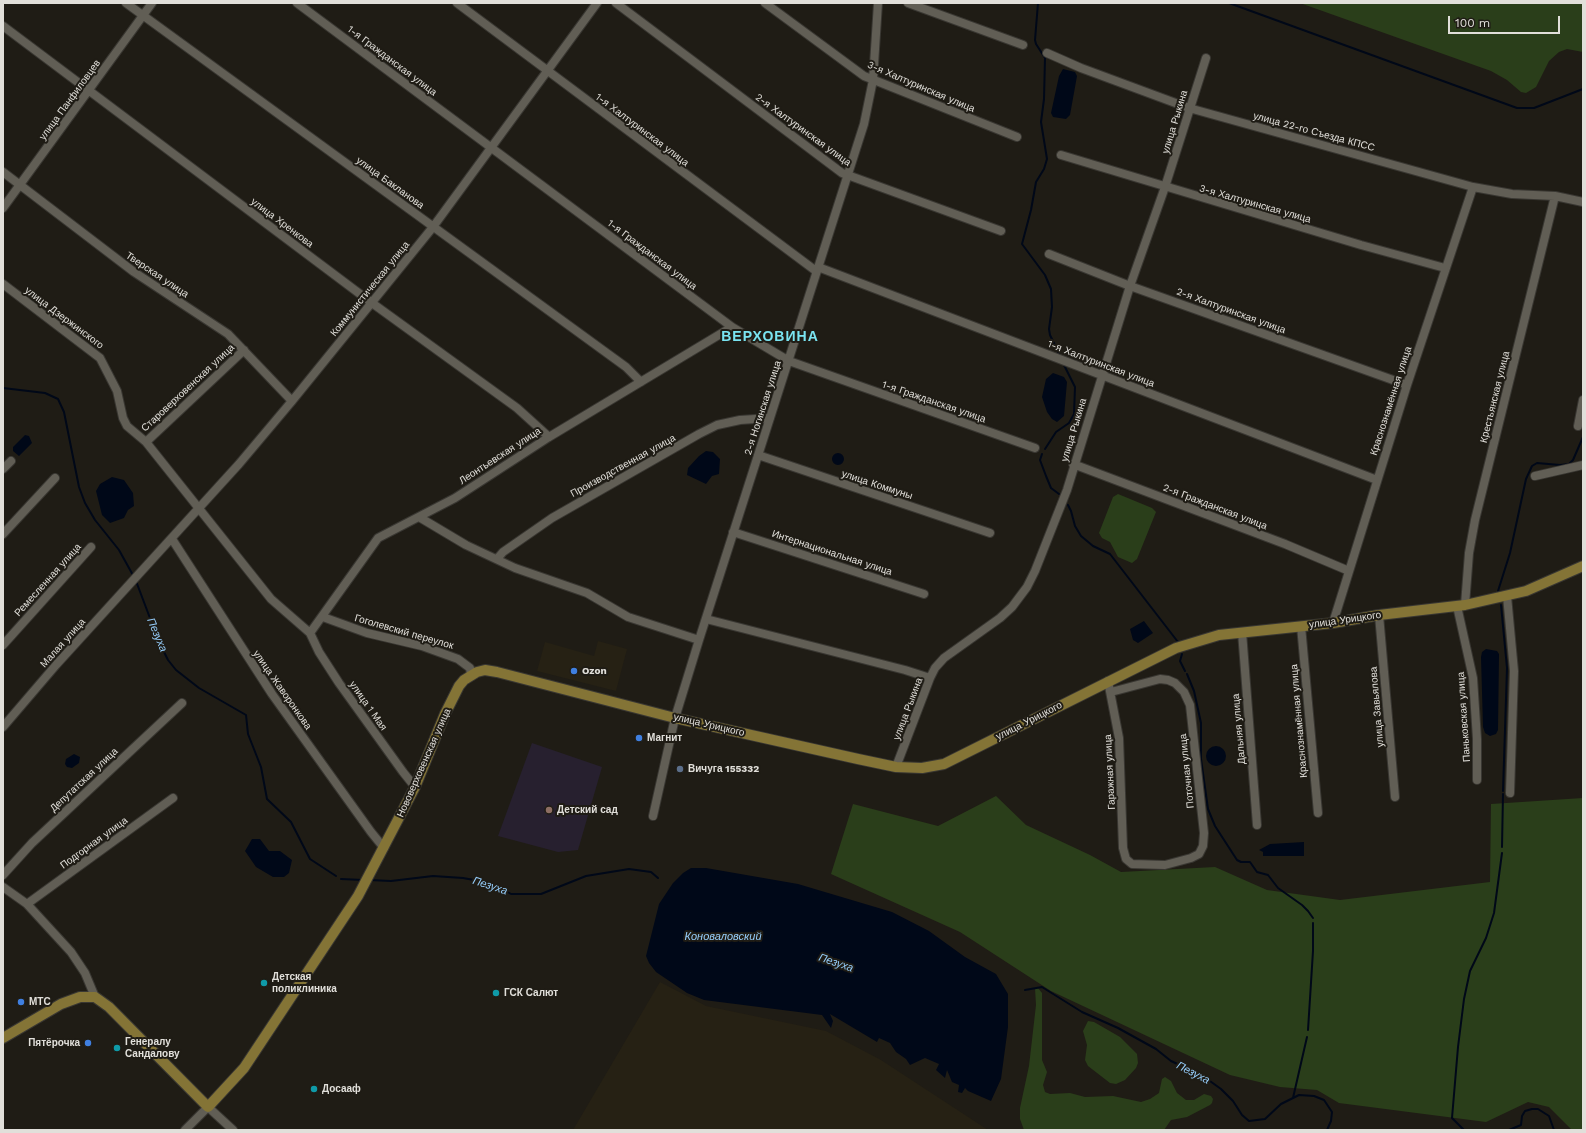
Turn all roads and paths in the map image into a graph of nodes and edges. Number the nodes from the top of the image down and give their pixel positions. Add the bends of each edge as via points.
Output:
1 (126, 3) edge
2 (152, 3) edge
3 (297, 3) edge
4 (457, 3) edge
5 (597, 3) edge
6 (616, 3) edge
7 (765, 3) edge
8 (878, 3) edge
9 (908, 3) edge
10 (143, 16) junction
11 (3, 26) edge
12 (1023, 45) dead end
13 (1047, 53) dead end
14 (1206, 58) dead end
15 (547, 71) junction
16 (873, 80) junction
17 (89, 92) junction
18 (1189, 108) junction
19 (1016, 137) dead end
20 (489, 148) junction
21 (1061, 155) dead end
22 (3, 172) edge
23 (848, 176) junction
24 (20, 184) junction
25 (1473, 187) junction
26 (1165, 188) junction
27 (1555, 196) junction
28 (1583, 202) edge
29 (3, 208) edge
30 (432, 227) junction
31 (1001, 231) dead end
32 (1050, 254) dead end
33 (1445, 268) junction
34 (817, 269) junction
35 (3, 284) edge
36 (1130, 286) junction
37 (372, 303) junction
38 (732, 327) junction
39 (244, 350) junction
40 (789, 361) junction
41 (1101, 374) junction
42 (641, 382) junction
43 (1406, 384) junction
44 (1583, 400) edge
45 (292, 401) junction
46 (770, 418) junction
47 (1578, 426) dead end
48 (549, 437) junction
49 (146, 442) junction
50 (1035, 448) dead end
51 (758, 455) junction
52 (11, 461) dead end
53 (1073, 464) junction
54 (1583, 465) edge
55 (3, 469) edge
56 (1535, 476) dead end
57 (54, 478) dead end
58 (1377, 480) junction
59 (199, 509) junction
60 (420, 517) junction
61 (733, 532) junction
62 (990, 533) dead end
63 (3, 534) edge
64 (172, 539) junction
65 (91, 547) dead end
66 (497, 559) junction
67 (1583, 566) edge
68 (1349, 571) junction
69 (139, 573) joint
70 (924, 594) dead end
71 (1507, 596) junction
72 (1461, 605) junction
73 (1379, 615) junction
74 (323, 617) junction
75 (706, 619) junction
76 (1333, 623) junction
77 (1301, 626) junction
78 (1242, 632) junction
79 (310, 634) junction
80 (699, 640) junction
81 (3, 644) edge
82 (471, 675) junction
83 (930, 678) junction
84 (1108, 681) junction
85 (1111, 692) junction
86 (182, 702) dead end
87 (676, 718) junction
88 (3, 727) edge
89 (896, 767) junction
90 (1477, 780) dead end
91 (415, 787) junction
92 (1510, 793) dead end
93 (1395, 797) dead end
94 (173, 798) dead end
95 (1318, 813) dead end
96 (653, 816) dead end
97 (1257, 825) dead end
98 (384, 848) junction
99 (1128, 862) joint
100 (3, 876) edge
101 (3, 887) edge
102 (27, 904) junction
103 (95, 997) junction
104 (3, 1038) edge
105 (208, 1107) junction
106 (185, 1130) edge
107 (233, 1130) edge

1 - 10 street, улица Бакланова
2 - 10 street, улица Панфиловцев
3 - 20 street, 1-я Гражданская улица
4 - 15 street, 1-я Халтуринская улица
5 - 15 street, Коммунистическая улица
6 - 23 street, 2-я Халтуринская улица
7 - 16 street, 3-я Халтуринская улица
8 - 16 street, 2-я Ногинская улица
9 - 12 street
10 - 17 street, улица Панфиловцев
10 - 30 street, улица Бакланова
11 - 17 street, улица Хренкова
13 - 18 street, улица 22-го Съезда КПСС
14 - 18 street, улица Рыкина
15 - 20 street, Коммунистическая улица
15 - 34 street, 1-я Халтуринская улица
16 - 19 street, 3-я Халтуринская улица
16 - 23 street, 2-я Ногинская улица via 864,124
17 - 24 street, улица Панфиловцев
17 - 37 street, улица Хренкова
18 - 25 street, улица 22-го Съезда КПСС
18 - 26 street, улица Рыкина
20 - 30 street, Коммунистическая улица
20 - 38 street, 1-я Гражданская улица
21 - 26 street, 3-я Халтуринская улица
22 - 24 street, Тверская улица
23 - 31 street, 2-я Халтуринская улица via 871,182
23 - 34 street, 2-я Ногинская улица
24 - 29 street, улица Панфиловцев
24 - 39 street, Тверская улица via 134,272 213,324
25 - 27 street, улица 22-го Съезда КПСС via 1512,194
25 - 33 street, Краснознамённая улица
26 - 33 street, 3-я Халтуринская улица
26 - 36 street, улица Рыкина
27 - 28 street, улица 22-го Съезда КПСС
27 - 72 street, Крестьянская улица via 1475,520
30 - 37 street, Коммунистическая улица
30 - 42 street, улица Бакланова via 626,367
32 - 36 street, 2-я Халтуринская улица
33 - 43 street, Краснознамённая улица
34 - 40 street, 2-я Ногинская улица
34 - 41 street, 1-я Халтуринская улица
35 - 49 street, улица Дзержинского via 100,358 117,391 123,418
36 - 41 street, улица Рыкина
36 - 43 street, 2-я Халтуринская улица
37 - 45 street, Коммунистическая улица
37 - 48 street, улица Хренкова via 517,408
38 - 40 street, 1-я Гражданская улица
38 - 42 street, Леонтьевская улица
39 - 45 street, Тверская улица
39 - 49 street, Староверховенская улица
40 - 46 street, 2-я Ногинская улица
40 - 50 street, 1-я Гражданская улица
41 - 53 street, улица Рыкина
41 - 58 street, 1-я Халтуринская улица
42 - 48 street, Леонтьевская улица
43 - 58 street, Краснознамённая улица
44 - 47 street
45 - 59 street, Коммунистическая улица
46 - 51 street, 2-я Ногинская улица
46 - 66 street, Производственная улица via 717,425 699,434 552,518 502,552
48 - 60 street, Леонтьевская улица via 455,498
49 - 59 street, улица Дзержинского
51 - 61 street, 2-я Ногинская улица
51 - 62 street, улица Коммуны
52 - 55 street
53 - 68 street, 2-я Гражданская улица via 1285,544
53 - 83 street, улица Рыкина via 1067,490 1027,587 1008,611 944,658
54 - 56 street
57 - 63 street
58 - 68 street, Краснознамённая улица
59 - 64 street, Коммунистическая улица
59 - 79 street, улица Дзержинского via 271,599
60 - 66 street via 459,541
60 - 74 street, Леонтьевская улица via 378,538
61 - 70 street, Интернациональная улица
61 - 75 street, 2-я Ногинская улица
64 - 69 street, Коммунистическая улица
64 - 98 street, улица Жаворонкова via 272,694
65 - 81 street, Ремесленная улица
66 - 80 street via 515,568 587,593 628,617
67 - 71 main road, улица Урицкого via 1526,591
68 - 76 street, Краснознамённая улица
69 - 88 street, Малая улица
71 - 72 main road, улица Урицкого
71 - 92 street via 1514,671
72 - 73 main road, улица Урицкого
72 - 90 street, Паньковская улица via 1473,678
73 - 76 main road, улица Урицкого
73 - 93 street, улица Завьялова
74 - 79 street, Леонтьевская улица
74 - 82 street, Гоголевский переулок via 367,633 422,646 458,659 470,668
75 - 80 street, 2-я Ногинская улица
75 - 83 street
76 - 77 main road, улица Урицкого
77 - 78 main road, улица Урицкого
77 - 95 street, Краснознамённая улица
78 - 84 main road, улица Урицкого via 1219,635 1176,648
78 - 97 street, Дальняя улица
79 - 91 street, улица 1 Мая via 339,683
80 - 87 street, 2-я Ногинская улица
82 - 87 main road, улица Урицкого via 485,670 497,672
82 - 91 main road, Нововерховенская улица via 459,686 445,714
83 - 89 street, улица Рыкина
84 - 85 street, Гаражная улица
84 - 89 main road, улица Урицкого via 944,764 922,768
85 - 99 street, Гаражная улица via 1119,738 1123,848
85 - 99 street, Поточная улица via 1160,679 1175,683 1184,692 1190,705 1202,820 1204,846 1199,854 1165,865
86 - 100 street, Депутатская улица via 32,843
87 - 89 main road, улица Урицкого
87 - 96 street, 2-я Ногинская улица
91 - 98 main road, Нововерховенская улица
94 - 102 street, Подгорная улица
98 - 105 main road, Нововерховенская улица via 358,896 244,1068
101 - 102 street
102 - 103 street via 71,952 85,973
103 - 104 main road via 80,997 61,1004
103 - 105 main road via 110,1007
105 - 106 street
105 - 107 street

